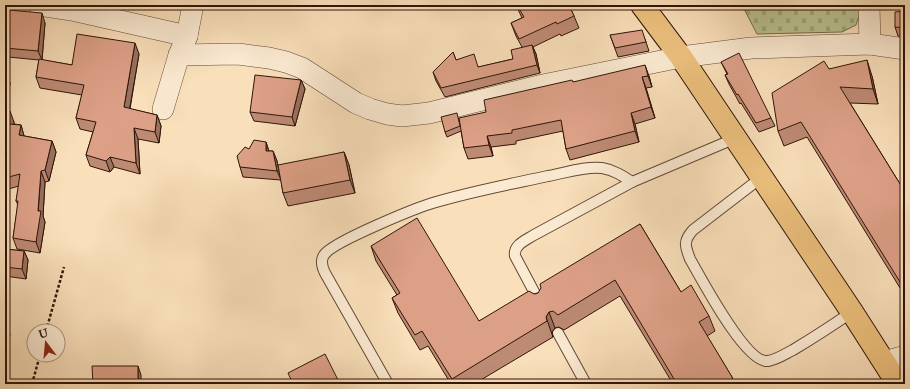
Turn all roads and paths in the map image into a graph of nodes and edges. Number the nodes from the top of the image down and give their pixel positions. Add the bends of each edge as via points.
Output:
1 (39, 5) edge
2 (193, 5) edge
3 (642, 5) edge
4 (869, 5) edge
5 (187, 36) junction
6 (870, 44) junction
7 (905, 49) edge
8 (179, 55) junction
9 (681, 57) junction
10 (163, 109) dead end
11 (736, 138) junction
12 (762, 177) junction
13 (632, 182) junction
14 (64, 267) dead end
15 (540, 303) edge
16 (852, 312) junction
17 (48, 323) edge
18 (558, 334) dead end
19 (905, 356) edge
20 (884, 362) junction
21 (38, 363) edge
22 (32, 384) edge
23 (388, 384) edge
24 (586, 384) edge
25 (898, 384) edge

1 - 5 street
2 - 5 street
3 - 9 highway
4 - 6 street
5 - 8 street
6 - 7 street
6 - 9 street via 751,48
8 - 9 street via 238,54 286,62 302,68 363,106 402,116 429,113 543,85
8 - 10 street
9 - 11 highway
11 - 12 highway
11 - 13 lane
12 - 16 highway
12 - 16 lane via 693,230 686,239 686,250 690,259 742,344 754,357 768,361 813,338
13 - 15 lane via 534,235 517,247 515,256
13 - 23 lane via 614,171 602,168 583,169 485,190 434,202 356,235 326,252 322,260 325,273
14 - 17 path
16 - 20 highway
18 - 24 lane
19 - 20 street
20 - 25 highway
21 - 22 path

